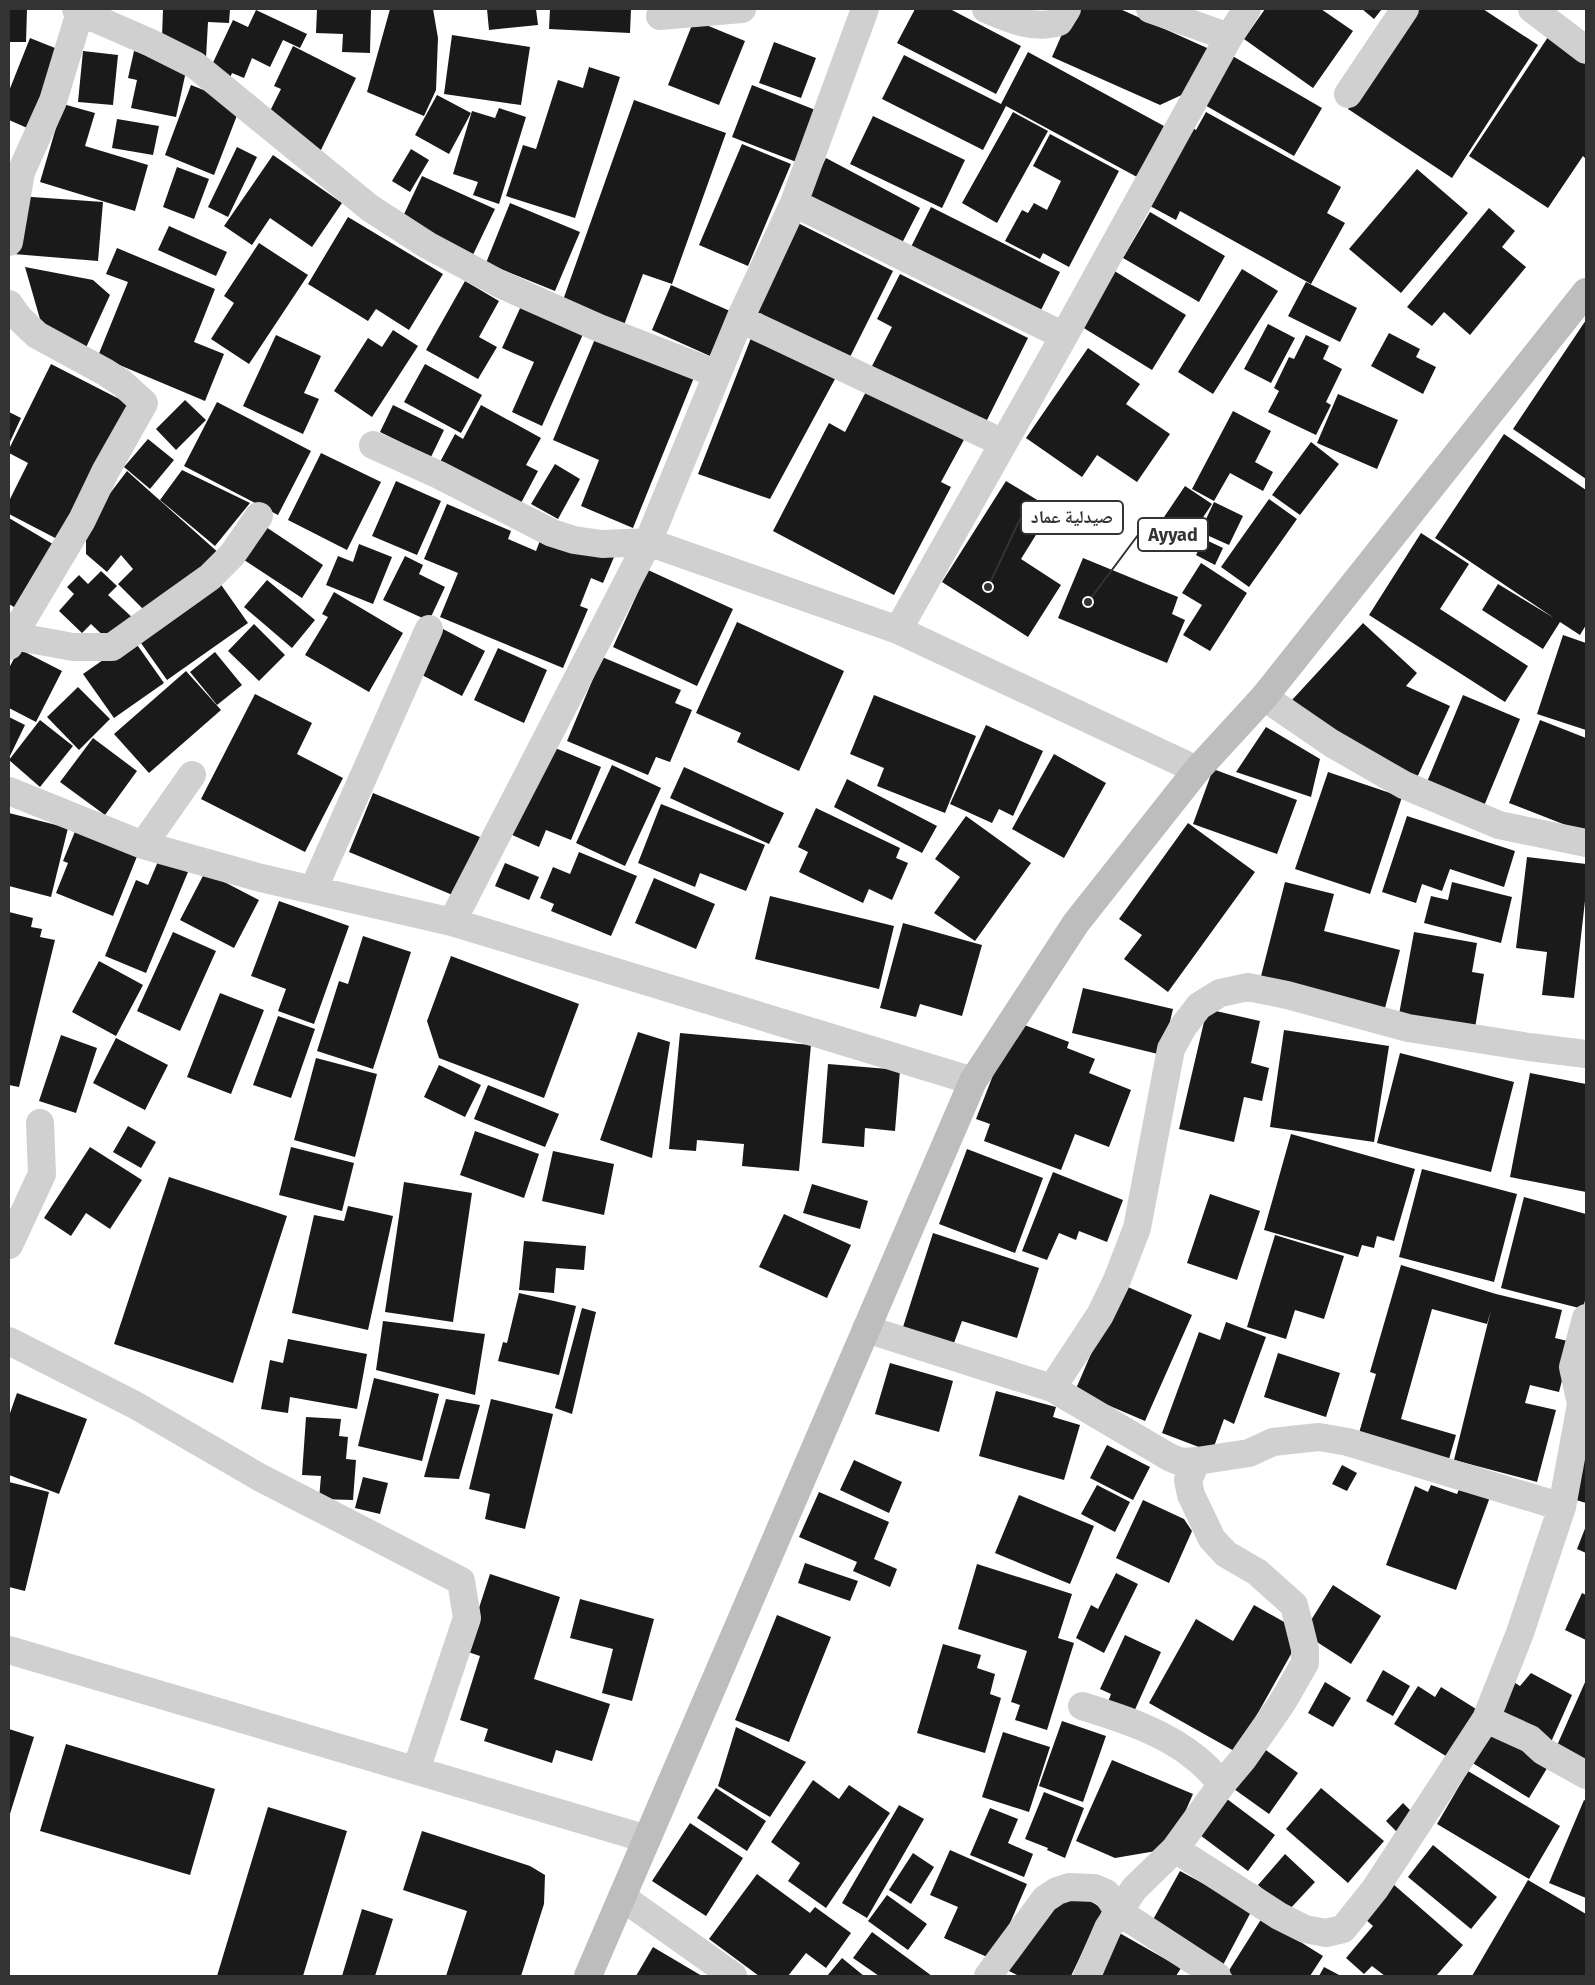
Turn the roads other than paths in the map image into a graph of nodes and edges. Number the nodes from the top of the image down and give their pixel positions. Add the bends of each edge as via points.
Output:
1 (742, 9) edge
2 (865, 9) edge
3 (986, 9) edge
4 (1067, 9) edge
5 (1150, 9) edge
6 (1247, 9) edge
7 (1405, 9) edge
8 (1532, 9) edge
9 (78, 11) edge
10 (660, 16) dead end
11 (1229, 37) junction
12 (1586, 50) edge
13 (1348, 94) dead end
14 (794, 203) junction
15 (9, 242) edge
16 (1586, 292) edge
17 (9, 304) edge
18 (740, 319) junction
19 (1064, 336) junction
20 (717, 374) junction
21 (1003, 443) junction
22 (373, 445) dead end
23 (259, 516) dead end
24 (648, 542) junction
25 (430, 629) dead end
26 (898, 630) junction
27 (11, 641) edge
28 (1264, 697) junction
29 (1197, 770) junction
30 (192, 775) dead end
31 (9, 791) edge
32 (1586, 843) edge
33 (143, 845) junction
34 (312, 890) junction
35 (452, 922) junction
36 (1586, 1054) edge
37 (973, 1081) junction
38 (40, 1122) dead end
39 (9, 1245) edge
40 (1586, 1318) edge
41 (866, 1329) junction
42 (9, 1341) edge
43 (1052, 1388) junction
44 (1197, 1461) junction
45 (1562, 1507) junction
46 (9, 1650) edge
47 (1082, 1706) dead end
48 (1486, 1719) junction
49 (416, 1770) junction
50 (1586, 1775) edge
51 (1222, 1784) junction
52 (647, 1839) junction
53 (1175, 1850) junction
54 (622, 1897) junction
55 (1119, 1912) junction
56 (588, 1976) edge
57 (733, 1976) edge
58 (988, 1976) edge
59 (1087, 1976) edge
60 (1217, 1976) edge

1 - 10 street
2 - 14 street
3 - 4 street via 1012,20 1036,25 1059,22
5 - 11 street
6 - 11 street
7 - 13 street
8 - 12 street
9 - 15 street via 53,101 21,172
9 - 20 street via 195,65 370,208 427,245 518,292
11 - 19 street
14 - 18 street
14 - 19 street
16 - 28 street
17 - 27 street via 36,335 105,372 144,403 82,520
18 - 20 street
18 - 21 street
19 - 21 street
20 - 24 street
21 - 26 street
22 - 24 street via 552,533 602,544
23 - 27 street via 232,555 210,578 112,647
24 - 26 street
24 - 35 street
25 - 34 street
26 - 29 street
28 - 29 street
28 - 32 street via 1332,743 1404,785 1499,825
29 - 37 street via 1076,923
30 - 33 street
31 - 33 street
33 - 34 street
34 - 35 street
35 - 37 street
36 - 43 street via 1408,1028 1248,987 1220,993 1198,1006 1171,1049 1137,1228 1118,1280 1100,1315
37 - 41 street
38 - 39 street via 42,1174
40 - 45 street via 1572,1367 1581,1404
41 - 43 street
41 - 52 street
42 - 49 street via 135,1405 259,1477 461,1581 467,1618
43 - 44 street via 1169,1458 1181,1462
44 - 45 street via 1249,1453 1273,1442 1319,1437 1348,1442
44 - 51 street via 1188,1480 1191,1496 1212,1539 1226,1554 1257,1572 1294,1604 1305,1649 1305,1664 1282,1703
45 - 48 street via 1520,1633
46 - 49 street
47 - 51 street via 1124,1719 1157,1734 1197,1759
48 - 50 street via 1530,1740
48 - 53 street via 1375,1890 1343,1929 1326,1932 1305,1929
49 - 52 street
51 - 53 street
52 - 54 street
53 - 55 street via 1134,1889
54 - 56 street
54 - 57 street
55 - 58 street via 1106,1893 1094,1888 1082,1886 1057,1891 1046,1899
55 - 59 street via 1108,1928
55 - 60 street

